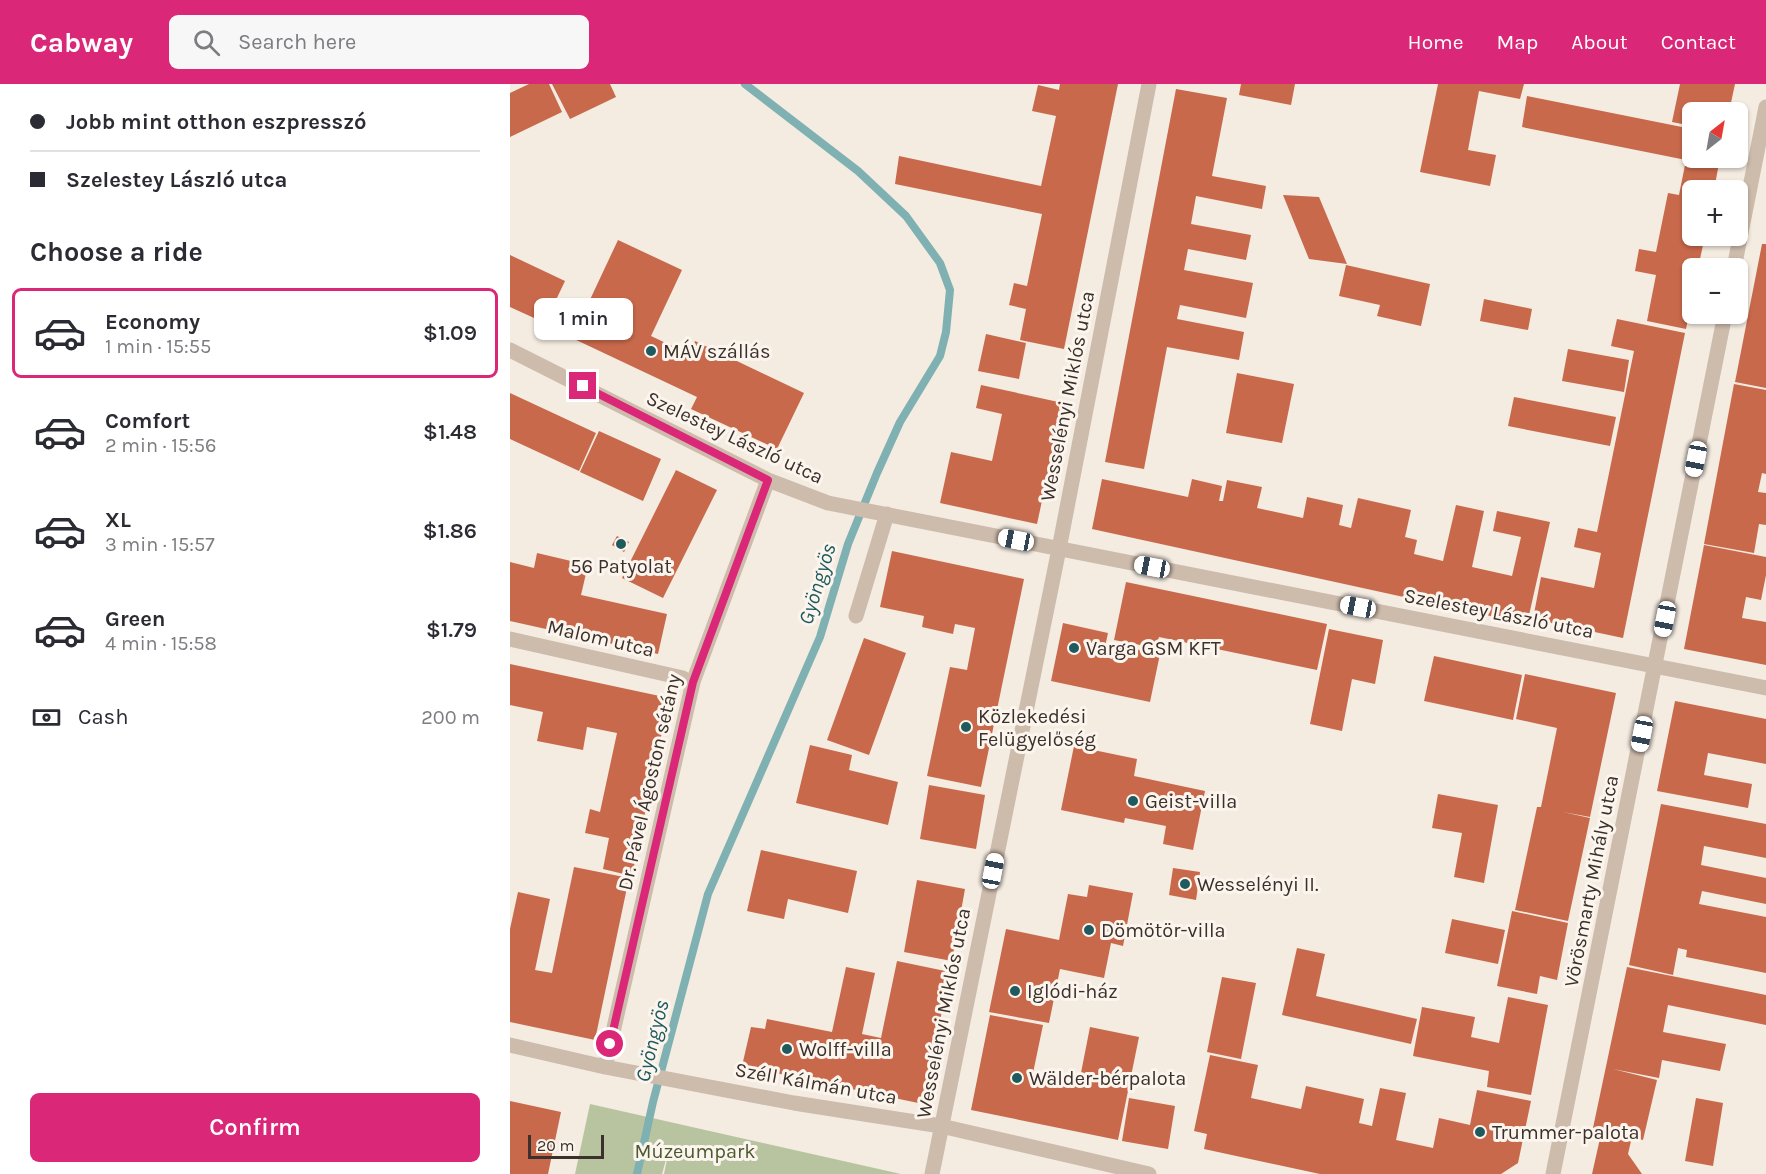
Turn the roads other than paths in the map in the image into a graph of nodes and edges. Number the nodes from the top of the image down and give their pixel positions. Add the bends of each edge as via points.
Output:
1 (1149, 84) edge
2 (1766, 107) edge
3 (1736, 258) edge
4 (1723, 324) edge
5 (510, 350) edge
6 (768, 480) junction
7 (879, 513) junction
8 (1059, 549) junction
9 (856, 616) dead end
10 (510, 639) edge
11 (1656, 665) junction
12 (683, 678) dead end
13 (1766, 688) edge
14 (510, 1045) edge
15 (605, 1066) junction
16 (941, 1126) junction
17 (932, 1174) edge
18 (1149, 1174) edge
19 (1553, 1174) edge

1 - 8 street, Wesselényi Miklós utca
2 - 3 street
4 - 11 street, Vörösmarty Mihály utca
5 - 6 street, Szelestey László utca
6 - 7 street, Szelestey László utca via 828,503
6 - 15 street, Dr. Pável Ágoston sétány via 693,682
7 - 8 street, Szelestey László utca
7 - 9 street
8 - 11 street, Szelestey László utca
8 - 16 street, Wesselényi Miklós utca
10 - 12 street, Malom utca
11 - 13 street, Szelestey László utca
11 - 19 street, Vörösmarty Mihály utca
14 - 15 street, Széll Kálmán utca
15 - 16 street, Széll Kálmán utca via 794,1103
16 - 17 street, Wesselényi Miklós utca
16 - 18 street, Széll Kálmán utca

